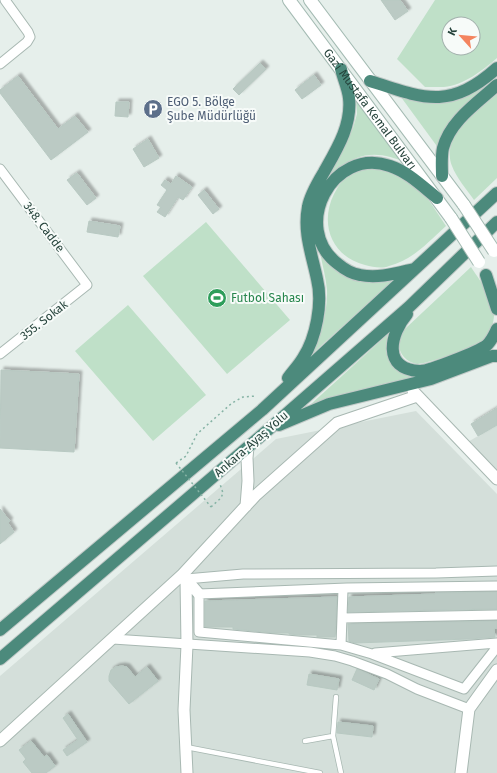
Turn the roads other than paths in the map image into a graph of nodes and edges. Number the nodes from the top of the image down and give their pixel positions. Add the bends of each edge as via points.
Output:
1 (5, 0) edge
2 (289, 0) edge
3 (310, 0) edge
4 (0, 64) edge
5 (497, 68) edge
6 (340, 69) junction
7 (370, 81) junction
8 (497, 85) edge
9 (0, 169) edge
10 (442, 176) junction
11 (497, 193) edge
12 (437, 198) junction
13 (497, 222) edge
14 (496, 253) edge
15 (415, 268) junction
16 (486, 275) junction
17 (87, 285) joint
18 (428, 288) junction
19 (497, 295) edge
20 (497, 309) edge
21 (497, 329) edge
22 (0, 354) edge
23 (497, 356) edge
24 (407, 384) junction
25 (417, 396) junction
26 (262, 410) junction
27 (269, 429) junction
28 (248, 447) junction
29 (497, 479) edge
30 (246, 506) junction
31 (497, 571) edge
32 (184, 576) junction
33 (497, 586) edge
34 (343, 589) junction
35 (199, 594) junction
36 (497, 615) edge
37 (343, 618) junction
38 (0, 630) edge
39 (113, 639) junction
40 (497, 643) edge
41 (187, 645) junction
42 (341, 645) junction
43 (497, 647) edge
44 (372, 654) junction
45 (0, 659) edge
46 (497, 670) edge
47 (336, 697) dead end
48 (469, 708) junction
49 (333, 736) junction
50 (0, 741) edge
51 (306, 741) dead end
52 (186, 747) junction
53 (187, 773) edge
54 (320, 773) edge
55 (341, 773) edge
56 (461, 773) edge

1 - 4 street via 30,37
2 - 6 main road, Gazi Mustafa Kemal Bulvarı
3 - 7 main road, Gazi Mustafa Kemal Bulvarı
5 - 7 highway via 472,87 445,97 422,96
6 - 12 main road, Gazi Mustafa Kemal Bulvarı
6 - 26 highway via 349,97 350,111 337,150 312,194 306,223 318,281 318,315 304,357
7 - 10 main road, Gazi Mustafa Kemal Bulvarı
8 - 10 highway via 456,123 447,135 443,150
9 - 17 street, 348. Cadde
10 - 14 main road, Gazi Mustafa Kemal Bulvarı, bridge
11 - 15 highway, Ankara-Ayaş Yolu
12 - 15 highway via 407,173 389,165 367,163 343,172 332,181 318,207 316,224 320,243 330,258 343,268 360,275 383,276
12 - 16 main road, Gazi Mustafa Kemal Bulvarı, bridge
13 - 18 highway, Ankara-Ayaş Yolu
15 - 26 highway, Ankara-Ayaş Yolu
16 - 19 main road, Gazi Mustafa Kemal Bulvarı
16 - 20 highway
17 - 22 street, 355. Sokak
18 - 21 highway via 395,332 392,349 399,364 420,371 429,370 486,345
18 - 27 highway, Ankara-Ayaş Yolu
23 - 24 highway via 431,379
24 - 25 street
24 - 27 highway via 328,404
25 - 29 street
25 - 30 street via 337,423
26 - 38 highway, Ankara-Ayaş Yolu
27 - 28 highway, Ankara-Ayaş Yolu
28 - 30 street
28 - 45 highway, Ankara-Ayaş Yolu
30 - 32 street
31 - 32 street
32 - 35 street
32 - 39 street
32 - 41 street
33 - 34 street
34 - 35 street
34 - 37 street
35 - 42 street via 199,632
36 - 37 street
37 - 42 street
39 - 41 street
39 - 50 street
40 - 44 street
41 - 48 street via 310,652 335,656 387,674 417,689
41 - 52 street via 184,710
42 - 44 street
43 - 44 street via 464,689
46 - 48 street
47 - 49 lane
48 - 56 street
49 - 51 lane
49 - 55 lane
52 - 53 street
52 - 54 lane

